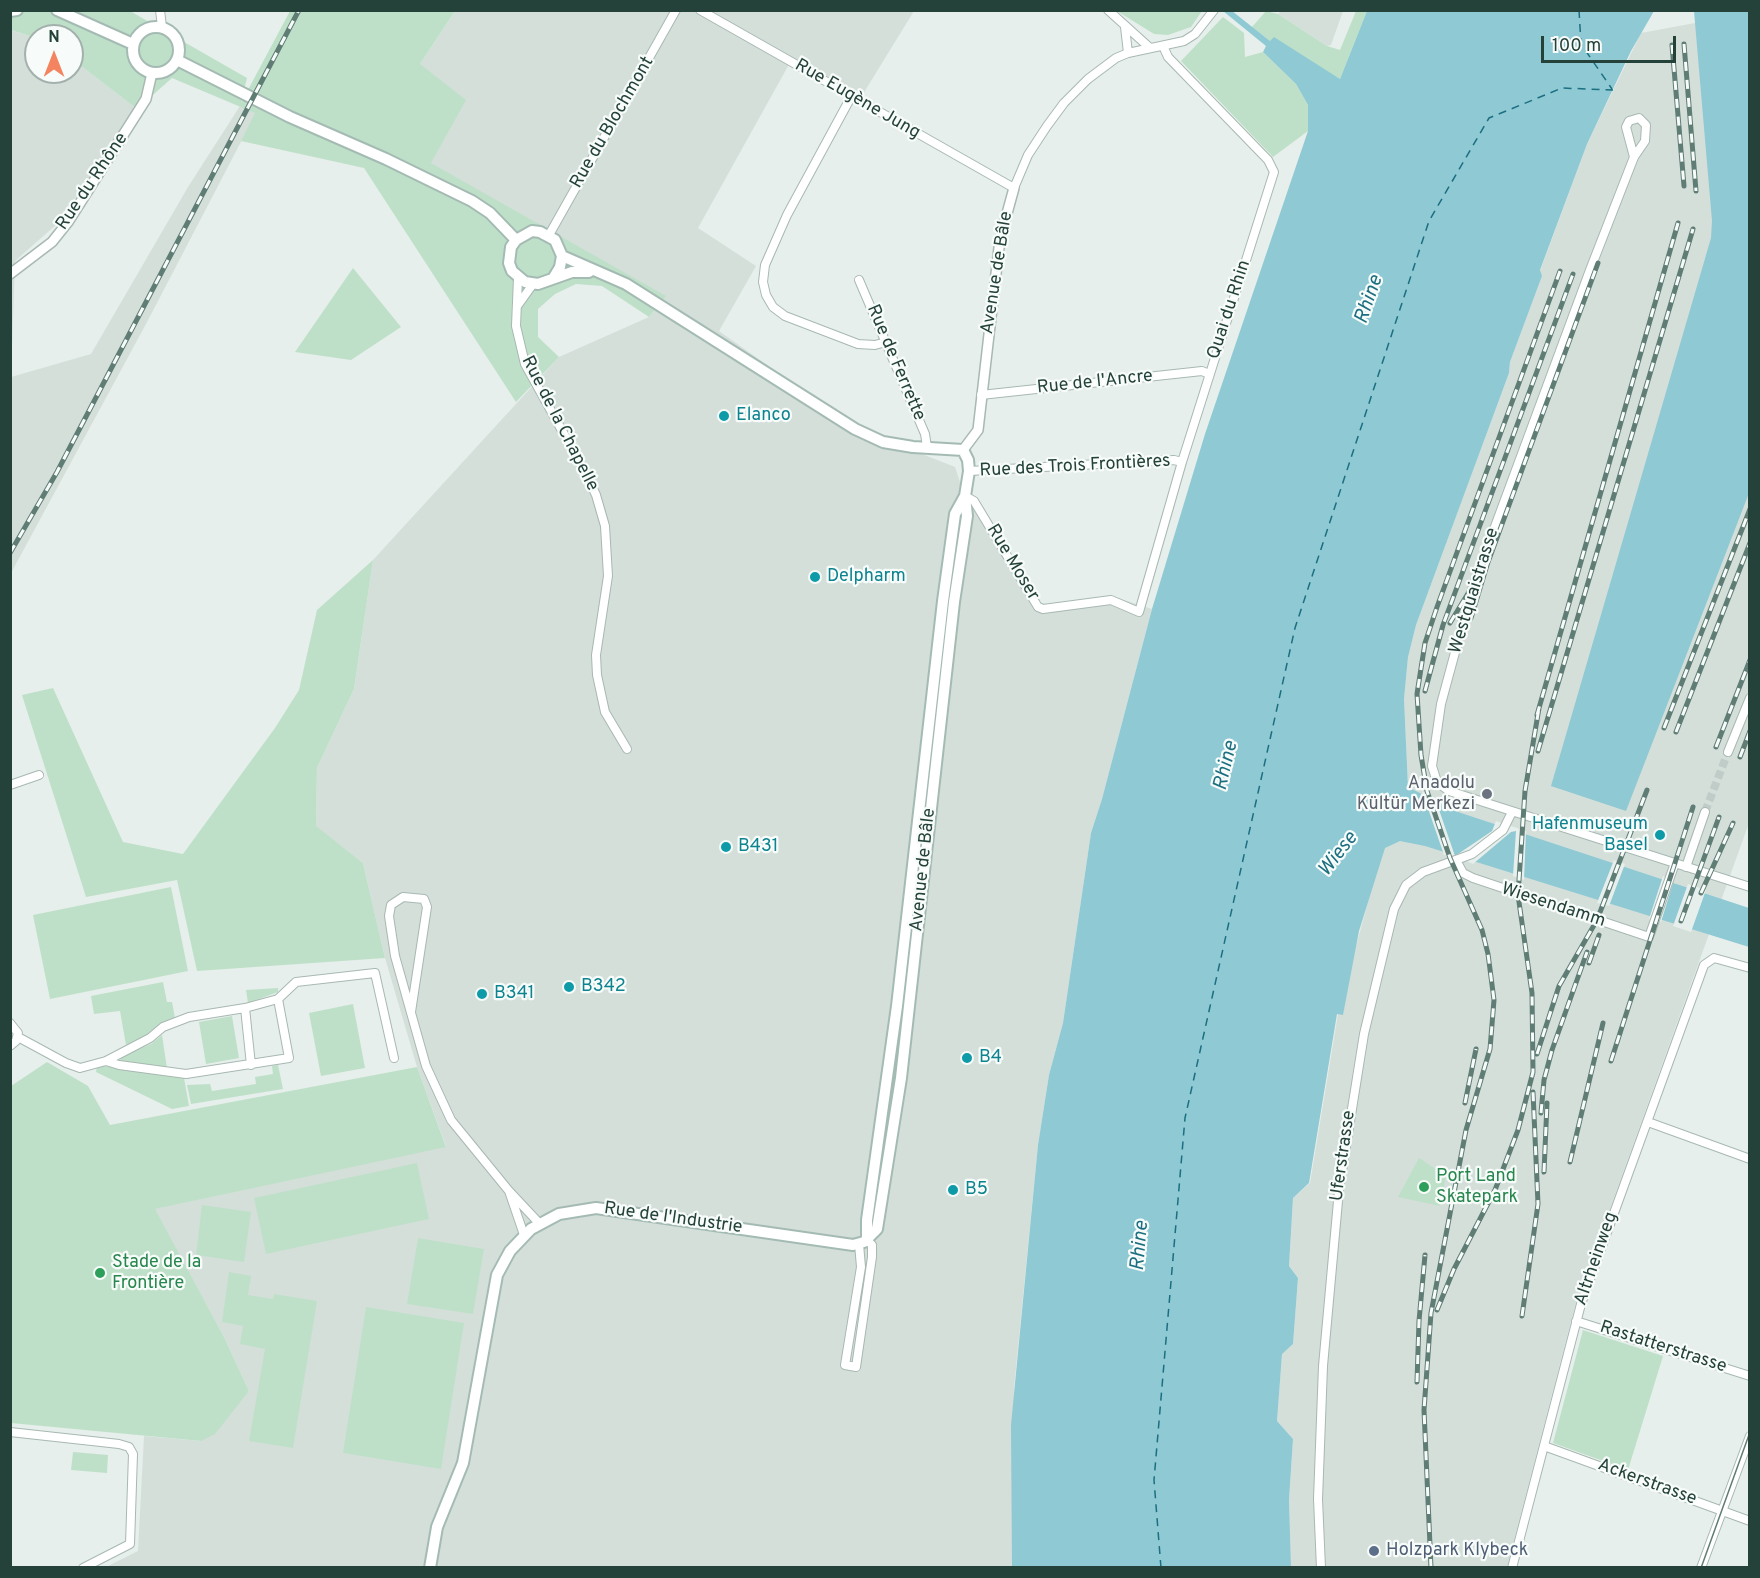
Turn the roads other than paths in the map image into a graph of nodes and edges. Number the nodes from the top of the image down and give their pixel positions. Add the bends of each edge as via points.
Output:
1 (17, 10) edge
2 (57, 10) edge
3 (160, 10) edge
4 (676, 10) edge
5 (700, 10) edge
6 (1108, 10) edge
7 (1214, 10) edge
8 (10, 11) edge
9 (162, 27) junction
10 (1125, 27) junction
11 (133, 44) junction
12 (1163, 46) junction
13 (1150, 48) junction
14 (1128, 53) junction
15 (177, 60) junction
16 (152, 73) junction
17 (851, 97) junction
18 (1634, 157) junction
19 (1014, 188) junction
20 (549, 235) junction
21 (516, 240) junction
22 (562, 256) junction
23 (598, 273) junction
24 (10, 274) edge
25 (554, 277) junction
26 (518, 278) junction
27 (859, 280) dead end
28 (533, 284) junction
29 (518, 307) junction
30 (886, 342) junction
31 (1209, 374) junction
32 (981, 395) junction
33 (927, 447) junction
34 (963, 450) junction
35 (1182, 462) junction
36 (969, 471) junction
37 (965, 496) junction
38 (1139, 612) joint
39 (1749, 698) edge
40 (627, 749) dead end
41 (1728, 752) tunnel mouth
42 (39, 775) dead end
43 (10, 785) edge
44 (1512, 812) junction
45 (1705, 812) tunnel mouth
46 (1460, 861) junction
47 (1676, 863) junction
48 (1686, 867) junction
49 (1749, 887) edge
50 (1749, 968) edge
51 (278, 999) junction
52 (245, 1008) junction
53 (411, 1012) junction
54 (10, 1023) edge
55 (18, 1037) junction
56 (10, 1046) edge
57 (394, 1058) dead end
58 (106, 1061) junction
59 (251, 1065) junction
60 (888, 1077) junction
61 (901, 1078) junction
62 (1648, 1122) junction
63 (1749, 1159) edge
64 (508, 1191) junction
65 (539, 1223) junction
66 (524, 1235) junction
67 (860, 1243) junction
68 (1576, 1321) junction
69 (1749, 1376) edge
70 (10, 1432) edge
71 (1749, 1436) edge
72 (1544, 1446) junction
73 (1722, 1511) junction
74 (1749, 1521) edge
75 (84, 1568) edge
76 (430, 1568) edge
77 (1321, 1568) edge
78 (1512, 1568) edge
79 (1701, 1568) edge

1 - 8 main road
2 - 11 main road
3 - 9 street
4 - 20 street, Rue du Blochmont
5 - 17 street, Rue Eugène Jung
6 - 10 street
7 - 12 street, Avenue de Bâle via 1184,41
9 - 11 main road via 140,33
9 - 15 main road via 179,46
10 - 13 street
10 - 14 street
11 - 16 main road via 133,57 142,69
12 - 13 street, Avenue de Bâle
12 - 31 street, Quai du Rhin via 1168,57 1268,160 1274,172
13 - 14 street, Avenue de Bâle
14 - 19 street, Avenue de Bâle via 1088,79 1064,103 1029,155
15 - 16 main road via 171,68
15 - 21 main road via 472,201
16 - 24 street, Rue du Rhône via 146,99 68,222 52,242
17 - 19 street, Rue Eugène Jung
17 - 30 street via 787,215 765,265 763,282 773,307 785,316 858,344
18 - 18 street, Westquaistrasse via 1646,133 1646,125 1638,118 1626,127
18 - 44 street, Westquaistrasse via 1473,586 1437,724 1432,766 1437,782 1449,791
19 - 32 street, Avenue de Bâle via 1000,239
20 - 21 main road via 532,231
20 - 22 main road via 560,247
21 - 26 main road via 509,255 512,271
22 - 23 main road
22 - 25 main road
23 - 25 main road via 572,272
23 - 33 main road via 626,284 855,429 883,442
25 - 28 main road
26 - 28 main road
26 - 29 street, Rue de la Chapelle
27 - 30 street, Rue de Ferrette
28 - 29 street
29 - 40 street, Rue de la Chapelle via 519,345 525,364 585,472 602,514 608,576 596,655 597,675 605,712
30 - 33 street, Rue de Ferrette
31 - 32 street, Rue de l'Ancre via 1202,371
31 - 35 street, Quai du Rhin
32 - 34 street, Avenue de Bâle via 978,430
33 - 34 main road
34 - 36 main road, Avenue de Bâle
35 - 36 street, Rue des Trois Frontières
35 - 38 street, Quai du Rhin
36 - 37 main road, Avenue de Bâle
37 - 38 street, Rue Moser via 974,501 1038,607 1111,600
37 - 60 main road, Avenue de Bâle via 955,514 943,601
37 - 61 main road, Avenue de Bâle via 968,516 954,602
39 - 41 street
42 - 43 street
44 - 46 street, Uferstrasse via 1503,830
44 - 47 street, Westquaistrasse
45 - 48 street
46 - 47 street, Wiesendamm via 1463,873 1649,937
46 - 77 street, Uferstrasse via 1423,873 1406,885 1399,897 1364,1034 1339,1190 1323,1366 1318,1499
47 - 48 street, Westquaistrasse
48 - 49 street, Westquaistrasse
50 - 62 street, Altrheinweg via 1720,959 1709,959 1704,965
51 - 52 street
51 - 57 street via 296,982 375,973
51 - 59 street via 290,1058
52 - 58 street via 189,1017
52 - 59 street
53 - 53 street via 395,956 389,911 399,898 424,899 427,915
53 - 64 street via 426,1066 441,1101 464,1137
54 - 55 street
55 - 56 street
55 - 58 street via 80,1068
58 - 59 street via 186,1074
60 - 61 main road
60 - 67 main road, Avenue de Bâle via 867,1220
61 - 67 main road, Avenue de Bâle via 879,1223 874,1234
62 - 63 street
62 - 68 street, Altrheinweg
64 - 65 street
64 - 66 street
65 - 66 main road, Rue de l'Industrie
65 - 67 main road, Rue de l'Industrie via 568,1211 596,1208
66 - 76 main road, Rue de l'Industrie via 497,1275 463,1463 437,1527
67 - 67 street, Avenue de Bâle via 861,1267 845,1365 856,1367 872,1257 872,1245
68 - 69 street, Rastatterstrasse
68 - 72 street, Altrheinweg
70 - 75 street via 119,1444 129,1447 133,1454 130,1544
71 - 73 street
72 - 73 street, Ackerstrasse
72 - 78 street, Altrheinweg
73 - 74 street, Ackerstrasse
73 - 79 street

